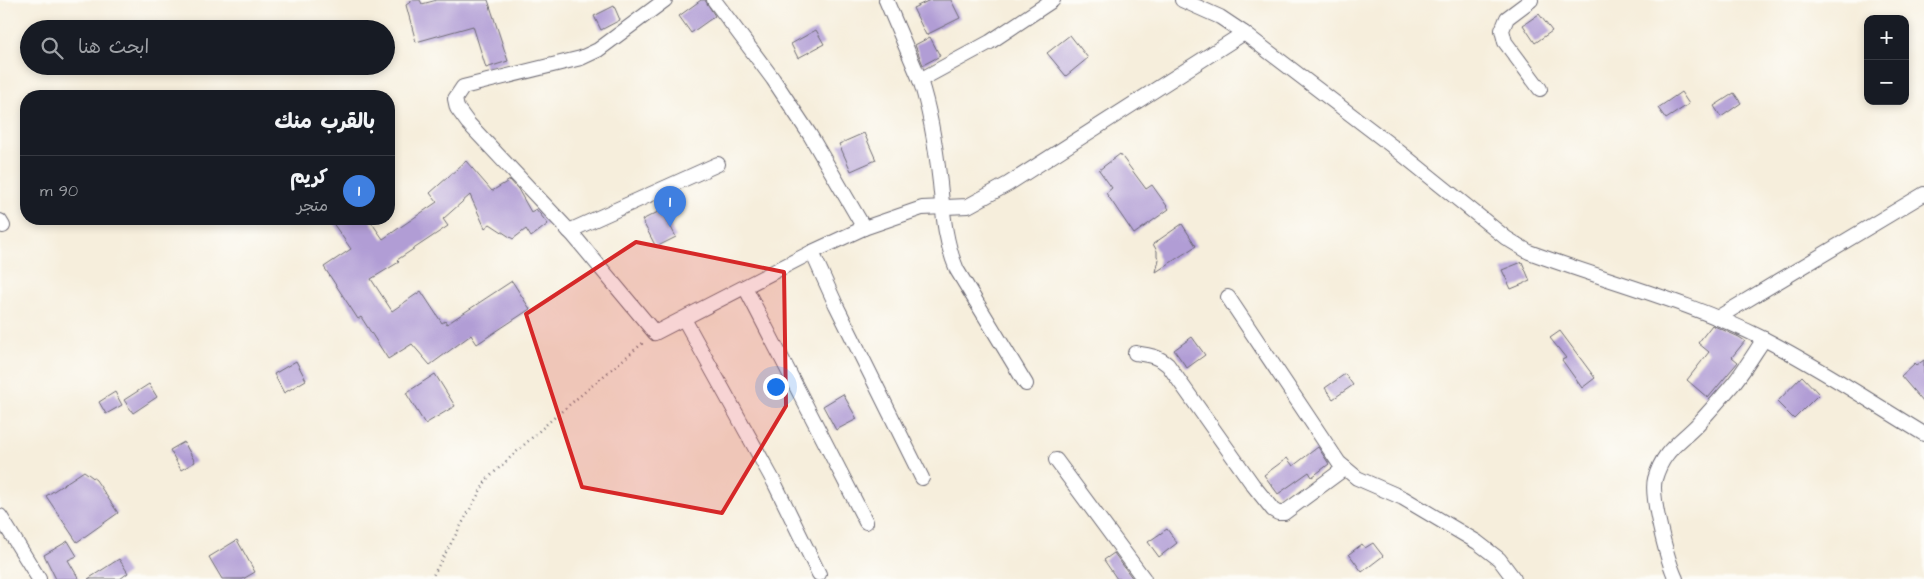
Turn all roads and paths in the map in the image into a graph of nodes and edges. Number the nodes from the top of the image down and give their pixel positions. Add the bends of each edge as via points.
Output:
1 (665, 0) edge
2 (714, 0) edge
3 (886, 0) edge
4 (1053, 0) edge
5 (1182, 0) edge
6 (1531, 0) edge
7 (1244, 33) junction
8 (920, 80) junction
9 (1540, 89) dead end
10 (718, 164) dead end
11 (1924, 194) edge
12 (942, 207) junction
13 (864, 228) junction
14 (569, 231) junction
15 (812, 252) junction
16 (745, 287) junction
17 (1228, 297) dead end
18 (684, 318) junction
19 (1716, 318) junction
20 (655, 333) junction
21 (1764, 339) junction
22 (1136, 353) dead end
23 (1026, 384) dead end
24 (1924, 434) edge
25 (1056, 460) dead end
26 (1345, 468) junction
27 (922, 478) dead end
28 (0, 516) edge
29 (866, 522) dead end
30 (819, 574) dead end
31 (40, 579) edge
32 (431, 579) edge
33 (1144, 579) edge
34 (1514, 579) edge
35 (1676, 579) edge

1 - 14 street via 598,50 581,58 463,87 455,99 457,108 468,123
2 - 13 street via 810,135
3 - 8 street
4 - 8 street via 990,42
5 - 7 street
6 - 9 street via 1506,18 1502,30 1505,42
7 - 12 street via 1008,184 968,206
7 - 19 street via 1506,238 1564,265
8 - 12 street via 932,128
10 - 14 street
11 - 19 street
12 - 13 street via 922,208
12 - 23 street via 950,252 957,270
13 - 15 street
14 - 20 street
15 - 16 street
15 - 27 street
16 - 18 street
16 - 29 street
17 - 26 street via 1339,464
18 - 20 street
18 - 30 street via 774,482
19 - 21 street
20 - 32 path via 486,479
21 - 24 street
21 - 35 street via 1735,382 1668,451 1654,481 1654,497
22 - 26 street via 1162,359 1168,365 1253,485 1278,513 1284,513
25 - 33 street
26 - 34 street via 1357,478 1403,498 1477,542 1499,558
28 - 31 street

